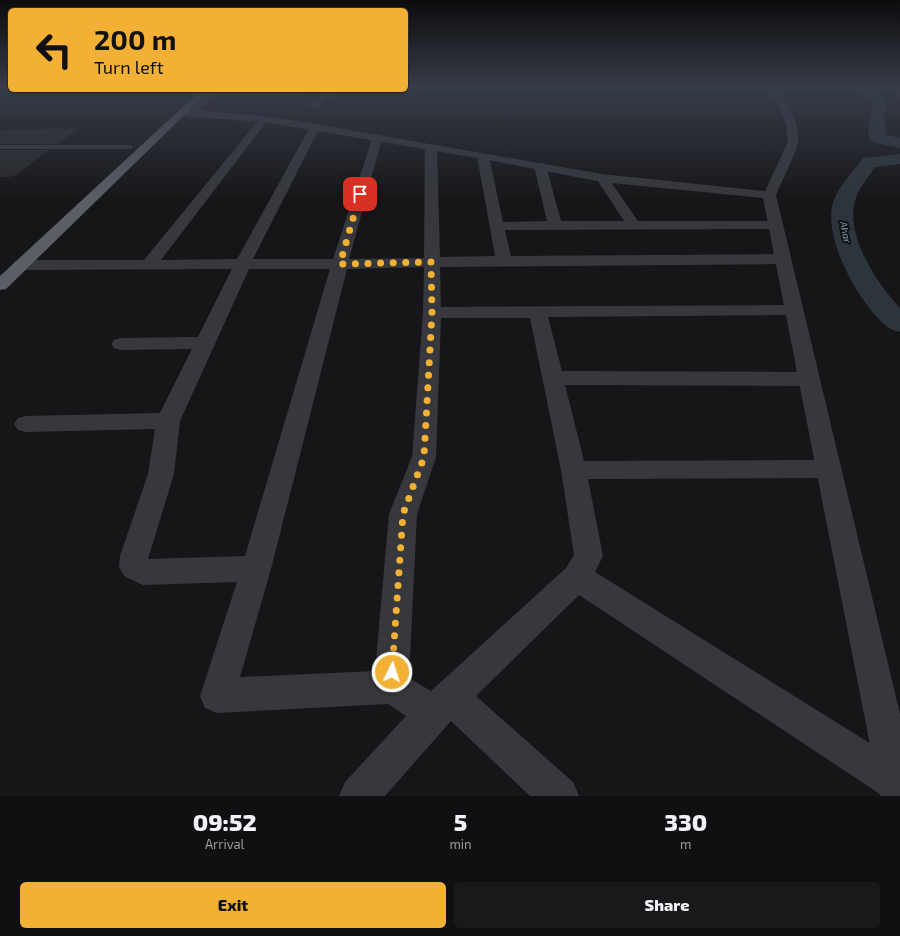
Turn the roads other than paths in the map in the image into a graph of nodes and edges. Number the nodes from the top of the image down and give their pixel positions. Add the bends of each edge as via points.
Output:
1 (159, 126) edge
2 (167, 126) edge
3 (258, 126) edge
4 (310, 126) edge
5 (790, 126) edge
6 (315, 127) junction
7 (377, 139) junction
8 (0, 147) edge
9 (138, 147) junction
10 (431, 148) junction
11 (482, 156) junction
12 (540, 166) junction
13 (602, 178) junction
14 (769, 195) junction
15 (633, 224) junction
16 (555, 225) junction
17 (497, 226) junction
18 (776, 226) junction
19 (783, 259) junction
20 (504, 261) junction
21 (431, 262) junction
22 (149, 264) junction
23 (243, 264) junction
24 (340, 264) junction
25 (8, 266) edge
26 (0, 285) edge
27 (794, 310) junction
28 (538, 312) junction
29 (432, 313) junction
30 (206, 343) junction
31 (121, 344) dead end
32 (552, 378) junction
33 (809, 378) junction
34 (168, 421) junction
35 (26, 424) dead end
36 (574, 470) junction
37 (829, 470) junction
38 (256, 569) junction
39 (577, 577) junction
40 (391, 687) junction
41 (442, 704) junction
42 (898, 789) edge
43 (359, 796) edge
44 (559, 796) edge

1 - 9 highway
2 - 9 highway
3 - 22 street
4 - 6 street
5 - 14 street via 793,142
6 - 7 street
6 - 23 street
7 - 10 street
7 - 24 street
8 - 9 lane
9 - 25 highway
10 - 11 street
10 - 21 street
11 - 12 street
11 - 17 street
12 - 13 street
12 - 16 street
13 - 14 street
13 - 15 street
14 - 18 street
15 - 16 street
15 - 18 street
16 - 17 street
17 - 20 street
18 - 19 street
19 - 20 street
19 - 27 street
20 - 21 street
21 - 24 street
21 - 29 street
22 - 23 street
22 - 25 street
23 - 24 street
23 - 30 street
24 - 38 street
25 - 26 highway
27 - 28 street
27 - 33 street
28 - 29 street
28 - 32 street
29 - 40 street via 424,457 403,514
30 - 31 street
30 - 34 street
32 - 33 street
32 - 36 street
33 - 37 street
34 - 35 street
34 - 38 street via 160,474 134,556 134,567 143,572
36 - 37 street
36 - 39 street via 588,556
37 - 42 street
38 - 40 street via 217,696
39 - 41 street
39 - 42 street
40 - 41 street
41 - 43 street
41 - 44 street

